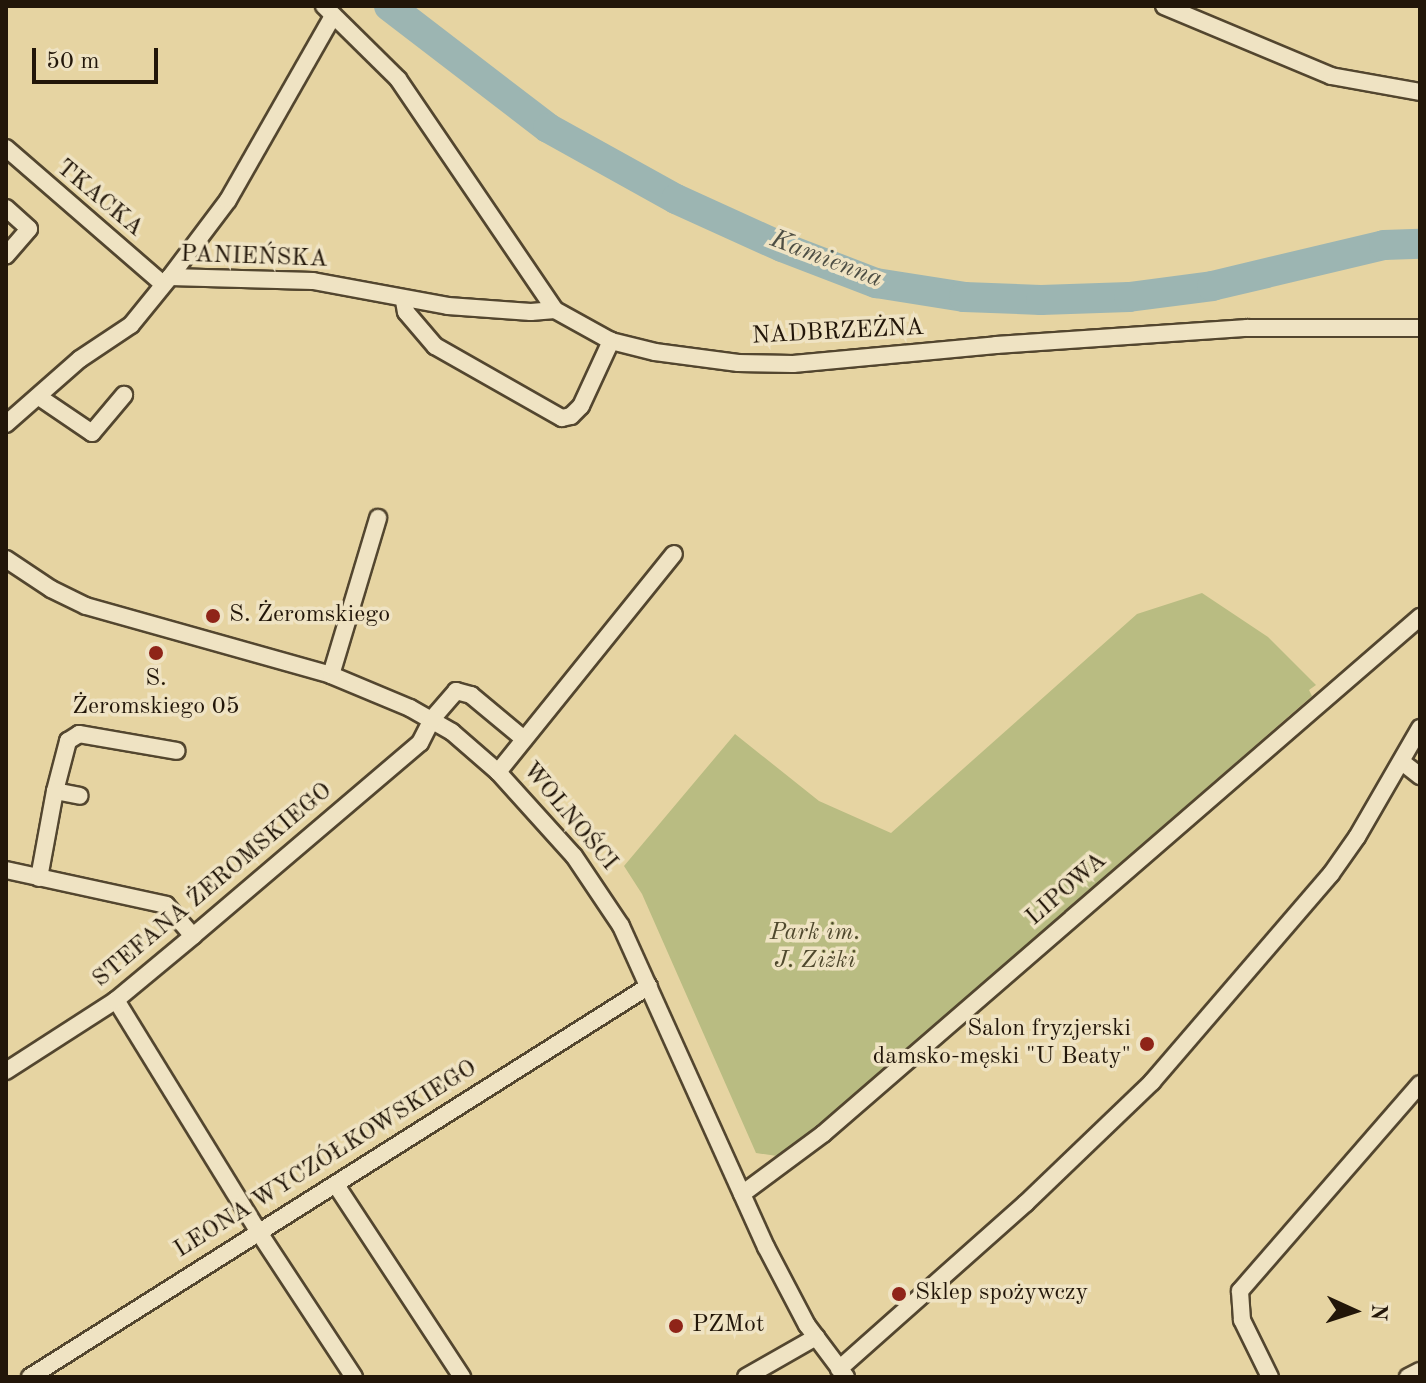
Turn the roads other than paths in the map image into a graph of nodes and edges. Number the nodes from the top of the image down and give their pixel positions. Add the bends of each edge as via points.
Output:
1 (1171, 8) edge
2 (329, 11) edge
3 (1420, 92) edge
4 (6, 148) edge
5 (6, 208) edge
6 (6, 255) edge
7 (167, 281) junction
8 (404, 301) junction
9 (555, 310) junction
10 (1420, 328) edge
11 (611, 341) junction
12 (124, 395) dead end
13 (39, 397) junction
14 (6, 424) edge
15 (378, 518) dead end
16 (674, 554) dead end
17 (6, 559) edge
18 (1420, 617) edge
19 (331, 675) junction
20 (432, 719) junction
21 (1420, 728) edge
22 (521, 743) junction
23 (177, 751) dead end
24 (1402, 762) junction
25 (498, 772) junction
26 (1420, 776) edge
27 (55, 791) junction
28 (80, 796) dead end
29 (6, 870) edge
30 (39, 878) junction
31 (193, 936) junction
32 (649, 986) junction
33 (116, 1000) junction
34 (9, 1063) edge
35 (1420, 1084) edge
36 (336, 1185) junction
37 (742, 1194) junction
38 (258, 1231) junction
39 (816, 1337) junction
40 (1420, 1371) edge
41 (842, 1373) edge
42 (30, 1377) edge
43 (354, 1377) edge
44 (462, 1377) edge
45 (746, 1377) edge
46 (1270, 1377) edge
47 (1408, 1377) edge

1 - 3 street via 1331,76
2 - 7 street via 228,200
2 - 9 street, NADBRZEŻNA via 398,79
4 - 7 street, TKACKA
5 - 6 street via 29,229
7 - 8 street, PANIEŃSKA via 313,281
7 - 13 street, PANIEŃSKA via 131,325 80,359
8 - 9 street, PANIEŃSKA
8 - 11 street via 415,326 441,351 562,418 581,406
9 - 11 street, NADBRZEŻNA
10 - 11 street, NADBRZEŻNA via 1247,328 793,364 738,363
12 - 13 street via 92,433
13 - 14 street, PANIEŃSKA
15 - 19 street
16 - 22 street
17 - 19 street, WOLNOŚCI via 86,606
18 - 37 street, LIPOWA via 823,1134
19 - 20 street, WOLNOŚCI
20 - 22 street, STEFANA ŻEROMSKIEGO via 451,696
20 - 25 street, WOLNOŚCI
20 - 31 street, STEFANA ŻEROMSKIEGO via 420,743
21 - 24 street
22 - 25 street
23 - 27 street via 79,734 68,741
24 - 26 street
24 - 41 street via 1331,874 1152,1082
25 - 32 street, WOLNOŚCI via 600,891
27 - 28 street
27 - 30 street
29 - 30 street
30 - 31 street via 166,905
31 - 33 street, STEFANA ŻEROMSKIEGO
32 - 36 street, LEONA WYCZÓŁKOWSKIEGO
32 - 37 street, WOLNOŚCI
33 - 34 street, STEFANA ŻEROMSKIEGO
33 - 38 street
35 - 46 street via 1240,1291 1242,1320
36 - 38 street, LEONA WYCZÓŁKOWSKIEGO
36 - 44 street
37 - 39 street, WOLNOŚCI via 792,1300
38 - 42 street, LEONA WYCZÓŁKOWSKIEGO
38 - 43 street
39 - 41 street, WOLNOŚCI
39 - 45 street
40 - 47 street

